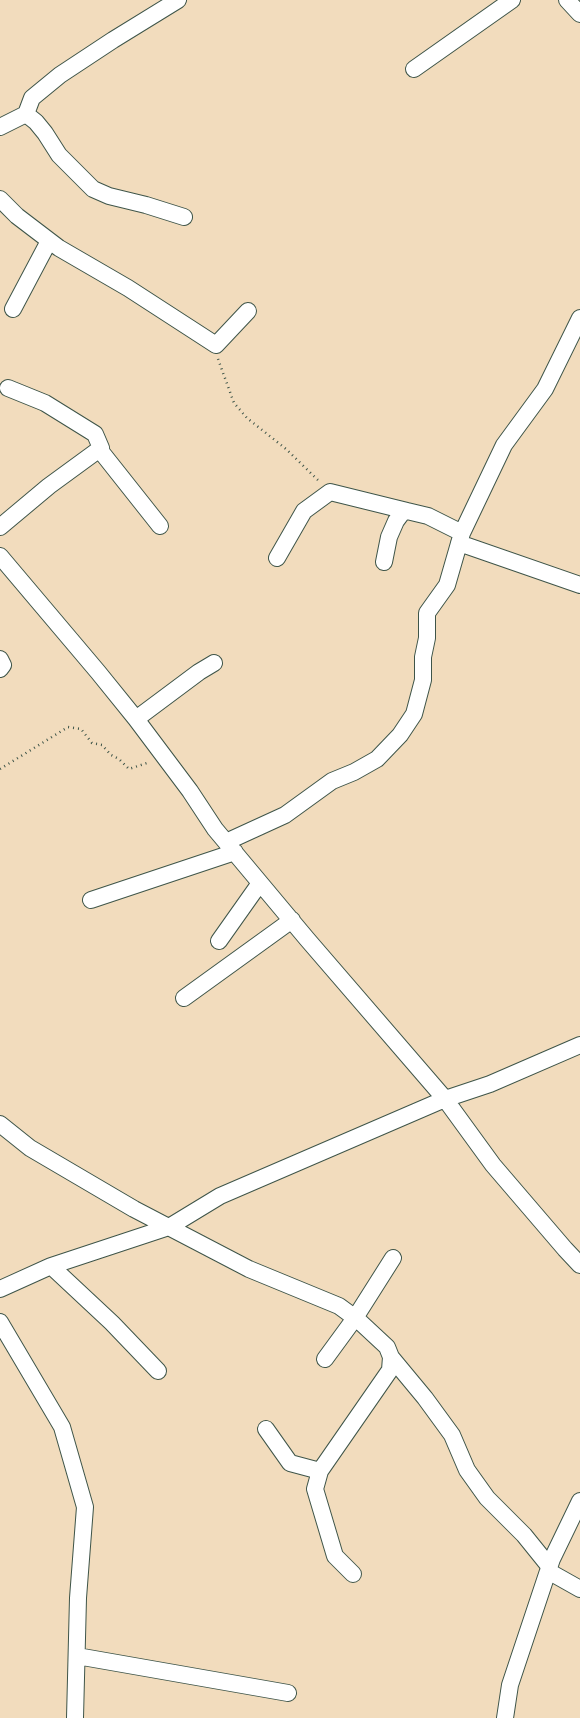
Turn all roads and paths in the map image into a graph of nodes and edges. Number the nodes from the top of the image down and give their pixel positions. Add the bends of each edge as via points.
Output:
1 (178, 0) edge
2 (512, 0) edge
3 (567, 0) edge
4 (580, 14) edge
5 (414, 69) dead end
6 (26, 114) junction
7 (0, 127) edge
8 (0, 199) edge
9 (184, 217) dead end
10 (49, 240) junction
11 (13, 309) dead end
12 (248, 311) dead end
13 (580, 318) edge
14 (213, 343) junction
15 (8, 388) dead end
16 (99, 449) junction
17 (330, 492) junction
18 (407, 511) junction
19 (160, 526) dead end
20 (0, 527) edge
21 (461, 538) junction
22 (0, 556) edge
23 (276, 558) dead end
24 (384, 562) dead end
25 (580, 585) edge
26 (0, 659) edge
27 (214, 663) dead end
28 (0, 669) edge
29 (136, 720) junction
30 (166, 759) junction
31 (0, 769) edge
32 (231, 847) junction
33 (260, 883) junction
34 (90, 900) dead end
35 (292, 920) junction
36 (218, 941) dead end
37 (184, 998) dead end
38 (580, 1045) edge
39 (445, 1099) junction
40 (0, 1124) edge
41 (169, 1227) junction
42 (393, 1258) dead end
43 (580, 1265) edge
44 (51, 1266) junction
45 (0, 1288) edge
46 (355, 1318) junction
47 (0, 1322) edge
48 (391, 1357) junction
49 (325, 1359) dead end
50 (158, 1371) dead end
51 (266, 1429) dead end
52 (320, 1471) junction
53 (580, 1500) edge
54 (549, 1568) junction
55 (353, 1574) dead end
56 (580, 1589) edge
57 (77, 1656) junction
58 (288, 1693) dead end
59 (75, 1718) edge
60 (505, 1718) edge

1 - 6 street via 60,75 32,98
2 - 5 street
3 - 4 street
6 - 7 street
6 - 9 street via 45,133 58,155 93,189
8 - 10 street
10 - 11 street
10 - 14 street
12 - 14 street via 216,345
13 - 21 street via 545,389 504,445
14 - 17 path via 234,403
15 - 16 street via 45,402 95,434
16 - 19 street
16 - 20 street
17 - 18 street
17 - 23 street via 304,511
18 - 21 street via 428,516
18 - 24 street via 396,521
21 - 25 street
21 - 32 street via 447,585 427,613 423,680 414,714 400,735 377,758 332,781 285,816
22 - 29 street
26 - 28 street via 3,665
27 - 29 street
29 - 30 street
30 - 31 path via 130,769 102,745 92,743 81,729 68,727
30 - 32 street
32 - 33 street
32 - 34 street
33 - 35 street
33 - 36 street
35 - 37 street
35 - 39 street
38 - 39 street via 490,1084
39 - 41 street via 220,1196
39 - 43 street via 493,1164
40 - 41 street via 30,1148 134,1210
41 - 44 street
41 - 46 street via 249,1270 339,1306
42 - 46 street
44 - 45 street
44 - 50 street via 112,1322
46 - 48 street via 388,1347
46 - 49 street
47 - 57 street via 62,1427 85,1507
48 - 52 street via 390,1370
48 - 54 street via 452,1435 468,1470 487,1498 524,1535
51 - 52 street via 290,1463
52 - 55 street via 315,1489 323,1519 336,1556
53 - 54 street
54 - 56 street
54 - 60 street via 510,1686
57 - 58 street
57 - 59 street

